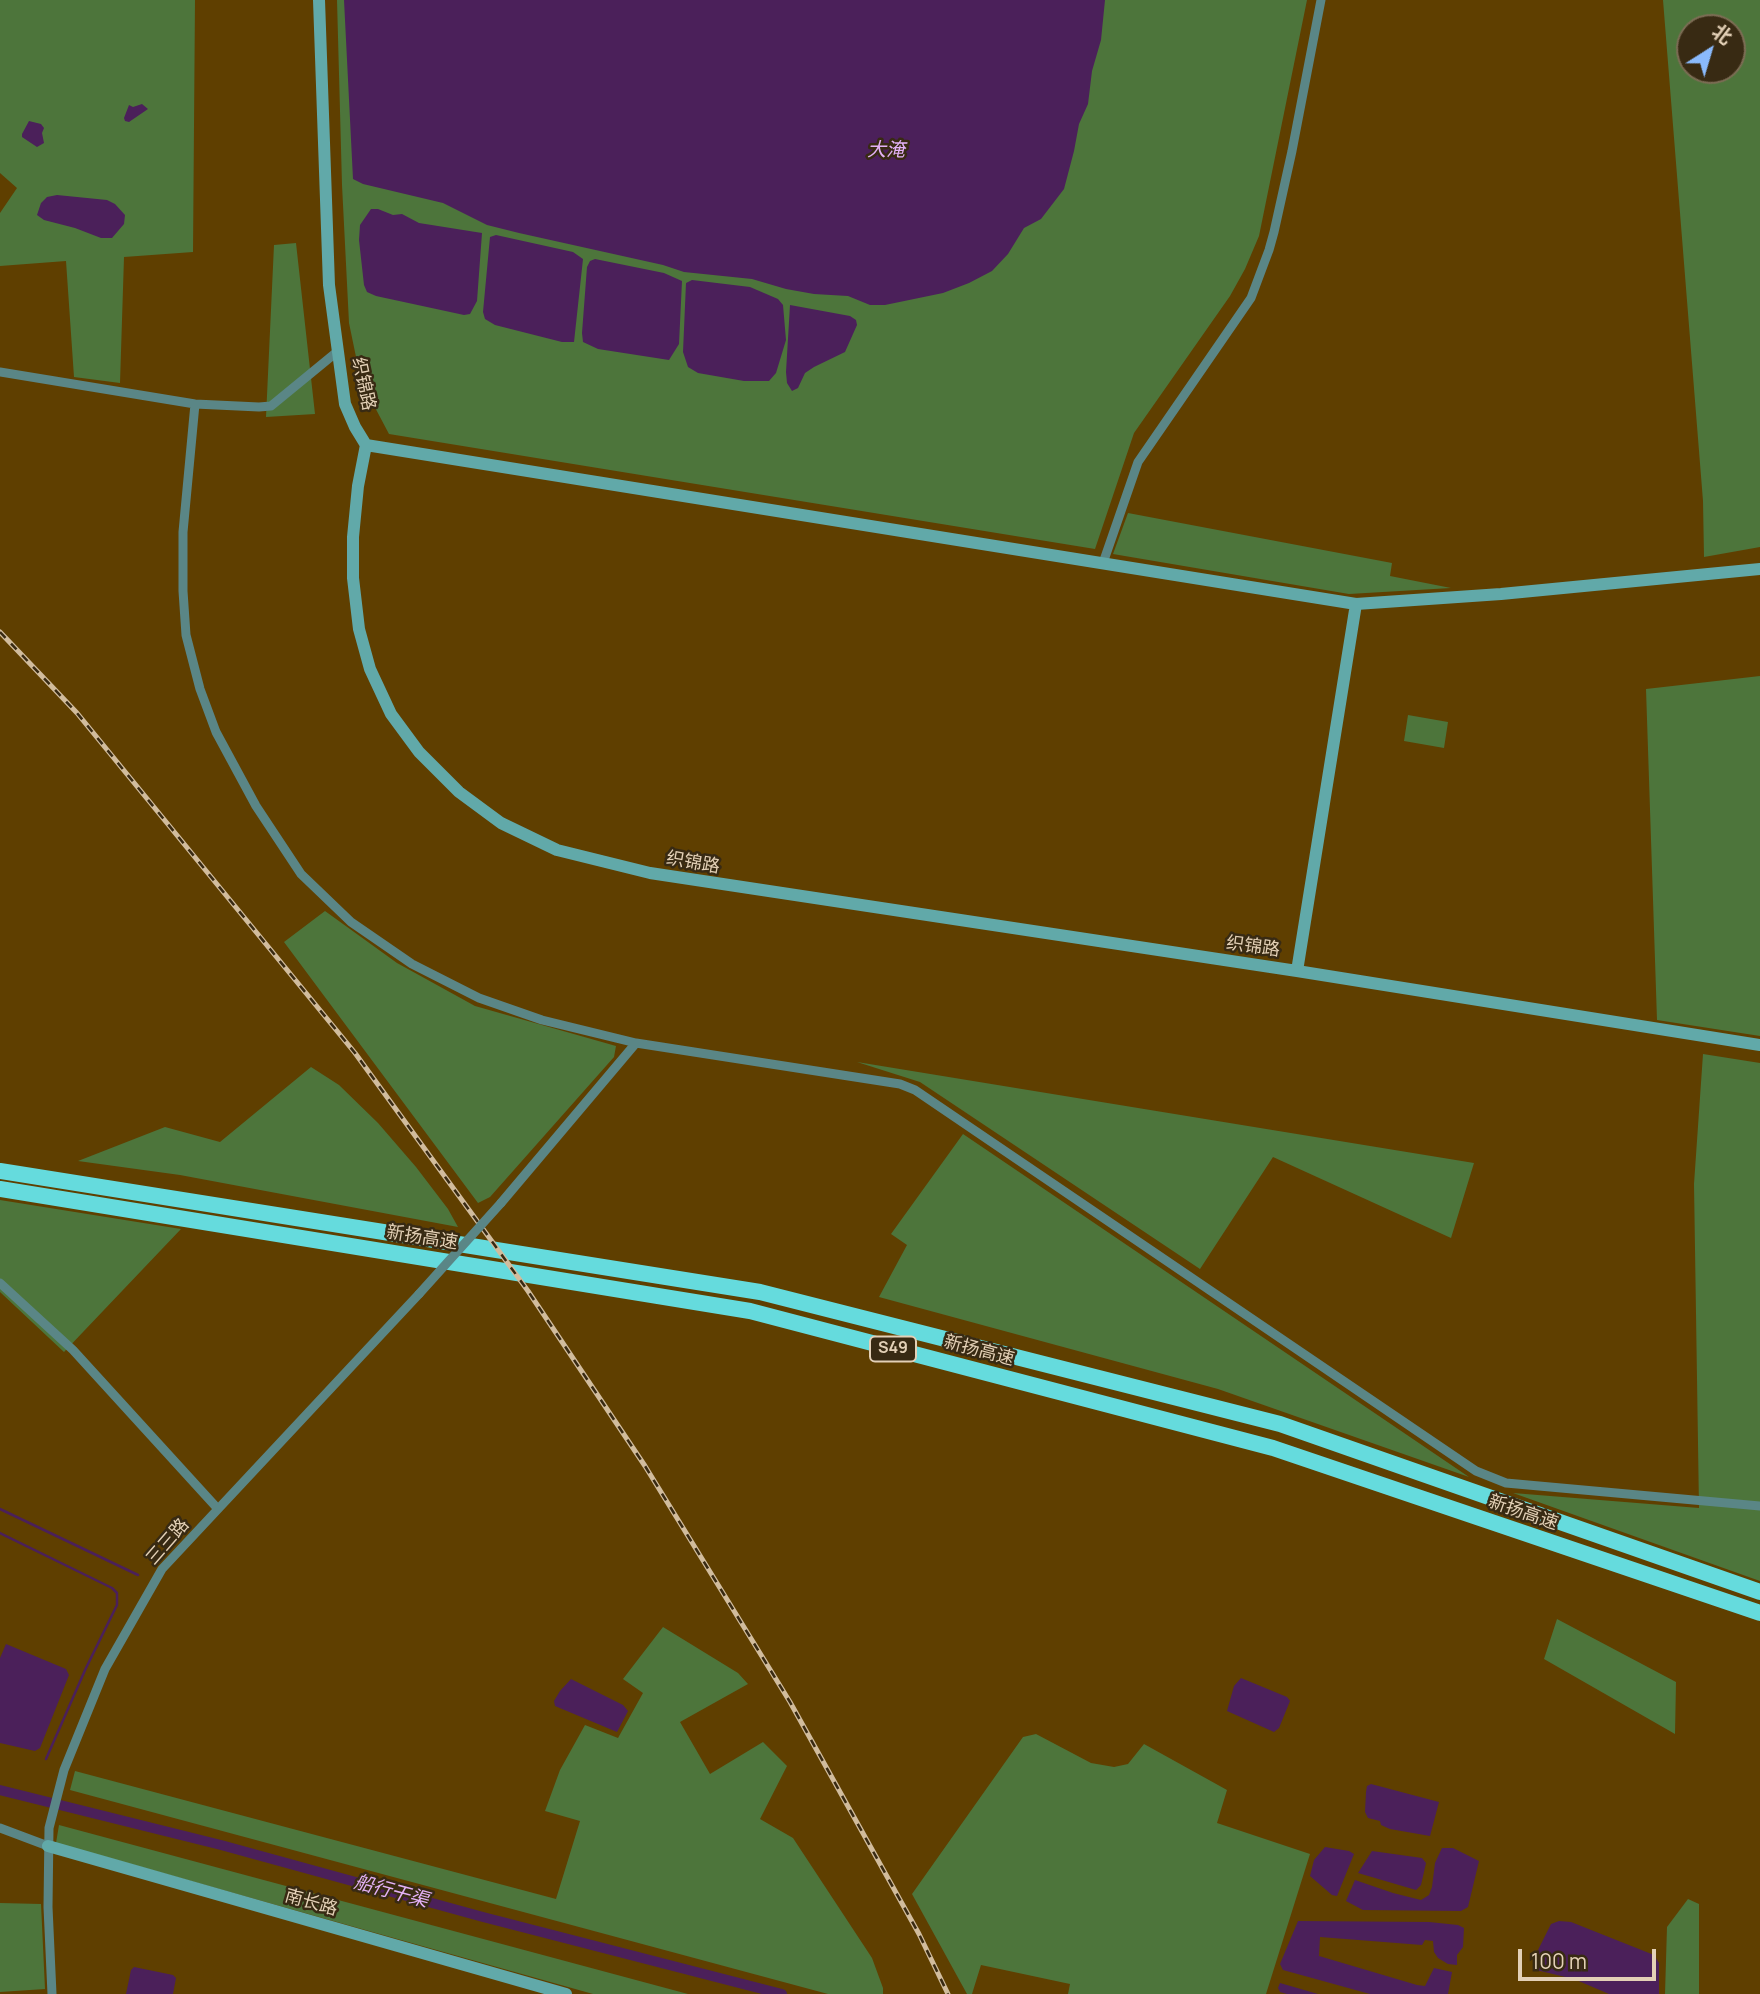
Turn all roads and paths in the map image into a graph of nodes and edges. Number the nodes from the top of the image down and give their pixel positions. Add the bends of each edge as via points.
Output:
1 (319, 0) edge
2 (1321, 0) edge
3 (338, 351) junction
4 (0, 372) edge
5 (195, 404) junction
6 (366, 445) junction
7 (1102, 563) junction
8 (1760, 569) edge
9 (1356, 604) junction
10 (1297, 971) junction
11 (635, 1043) junction
12 (1760, 1045) edge
13 (0, 1171) edge
14 (0, 1189) edge
15 (0, 1283) edge
16 (1760, 1506) edge
17 (218, 1509) junction
18 (1760, 1592) edge
19 (1760, 1613) edge
20 (0, 1828) edge
21 (48, 1846) junction
22 (52, 1994) edge
23 (566, 1994) edge

1 - 3 street, 织锦路 via 329,285
2 - 7 street via 1274,232 1251,298 1138,462
3 - 5 street via 271,406
3 - 6 street, 织锦路 via 345,404
4 - 5 street
5 - 11 street via 183,532 186,635 216,732 256,806 301,874 351,922 412,964 468,992 542,1020
6 - 7 street
6 - 10 street, 织锦路 via 358,486 353,572 359,629 370,669 391,714 419,752 459,792 501,823 557,850 650,873
7 - 9 street
8 - 9 street
9 - 10 street
10 - 12 street, 织锦路
11 - 16 street via 890,1082 915,1090 1476,1471 1506,1483
11 - 17 street, 三三路, bridge via 501,1203
13 - 18 highway, 新扬高速 / S49 via 760,1292 1280,1424
14 - 19 highway, 新扬高速 / S49 via 750,1311 1273,1448
15 - 17 street via 73,1350
17 - 21 street, 三三路 via 162,1569 105,1669 64,1770
20 - 21 street
21 - 22 street, 三三路
21 - 23 street, 南长路

